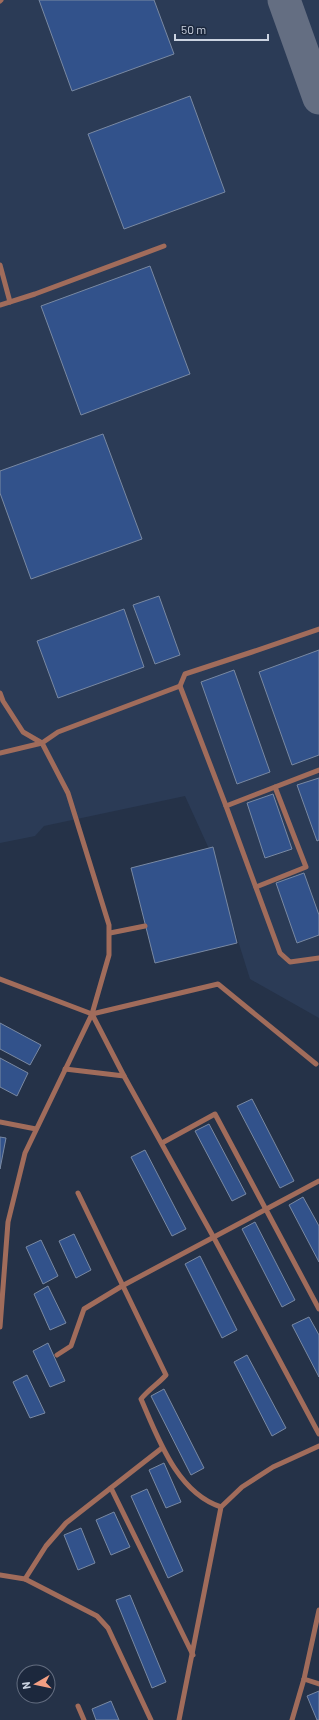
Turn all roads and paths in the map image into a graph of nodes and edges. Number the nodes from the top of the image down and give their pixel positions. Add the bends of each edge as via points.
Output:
1 (164, 246) dead end
2 (0, 265) edge
3 (10, 302) junction
4 (0, 305) edge
5 (319, 629) edge
6 (180, 686) junction
7 (0, 693) edge
8 (42, 743) junction
9 (0, 753) edge
10 (319, 770) edge
11 (275, 787) junction
12 (226, 806) junction
13 (256, 887) junction
14 (145, 926) dead end
15 (110, 933) junction
16 (319, 958) edge
17 (0, 979) edge
18 (92, 1014) junction
19 (316, 1064) dead end
20 (65, 1069) junction
21 (124, 1076) junction
22 (0, 1122) edge
23 (36, 1129) junction
24 (162, 1143) junction
25 (319, 1181) edge
26 (78, 1193) dead end
27 (266, 1210) junction
28 (214, 1238) junction
29 (122, 1286) junction
30 (319, 1309) edge
31 (0, 1327) edge
32 (57, 1355) dead end
33 (319, 1434) edge
34 (319, 1446) edge
35 (162, 1448) junction
36 (111, 1488) junction
37 (221, 1507) junction
38 (0, 1575) edge
39 (25, 1579) junction
40 (319, 1610) edge
41 (193, 1655) junction
42 (304, 1679) junction
43 (319, 1684) edge
44 (78, 1706) dead end
45 (84, 1720) edge
46 (151, 1720) edge
47 (179, 1720) edge
48 (292, 1720) edge

1 - 3 lane
2 - 3 lane
3 - 4 lane
5 - 6 lane via 185,674
6 - 8 lane via 58,732
6 - 12 lane
7 - 8 lane via 2,701 23,732
8 - 9 lane
8 - 15 lane via 68,792
10 - 11 lane
11 - 12 lane
11 - 13 lane via 306,867
12 - 13 lane
13 - 16 lane via 280,953 290,962
14 - 15 lane
15 - 18 lane via 109,955
17 - 18 lane
18 - 19 lane via 218,984
18 - 20 lane
18 - 21 lane
20 - 21 lane
20 - 23 lane
21 - 24 lane
22 - 23 lane
23 - 31 lane via 25,1153 8,1222
24 - 27 lane via 215,1114
24 - 28 lane
25 - 27 lane
26 - 29 lane
27 - 28 lane
27 - 30 lane
28 - 29 lane
28 - 33 lane
29 - 32 lane via 84,1310 71,1346
29 - 35 lane via 166,1375 141,1399
34 - 37 lane via 273,1467 242,1487
35 - 36 lane
35 - 37 lane via 189,1488 208,1503
36 - 39 lane via 66,1523 46,1546
36 - 41 lane
37 - 41 lane
38 - 39 lane
39 - 46 lane via 97,1616 108,1628
40 - 42 lane
41 - 47 lane
42 - 43 lane
42 - 48 lane
44 - 45 lane

